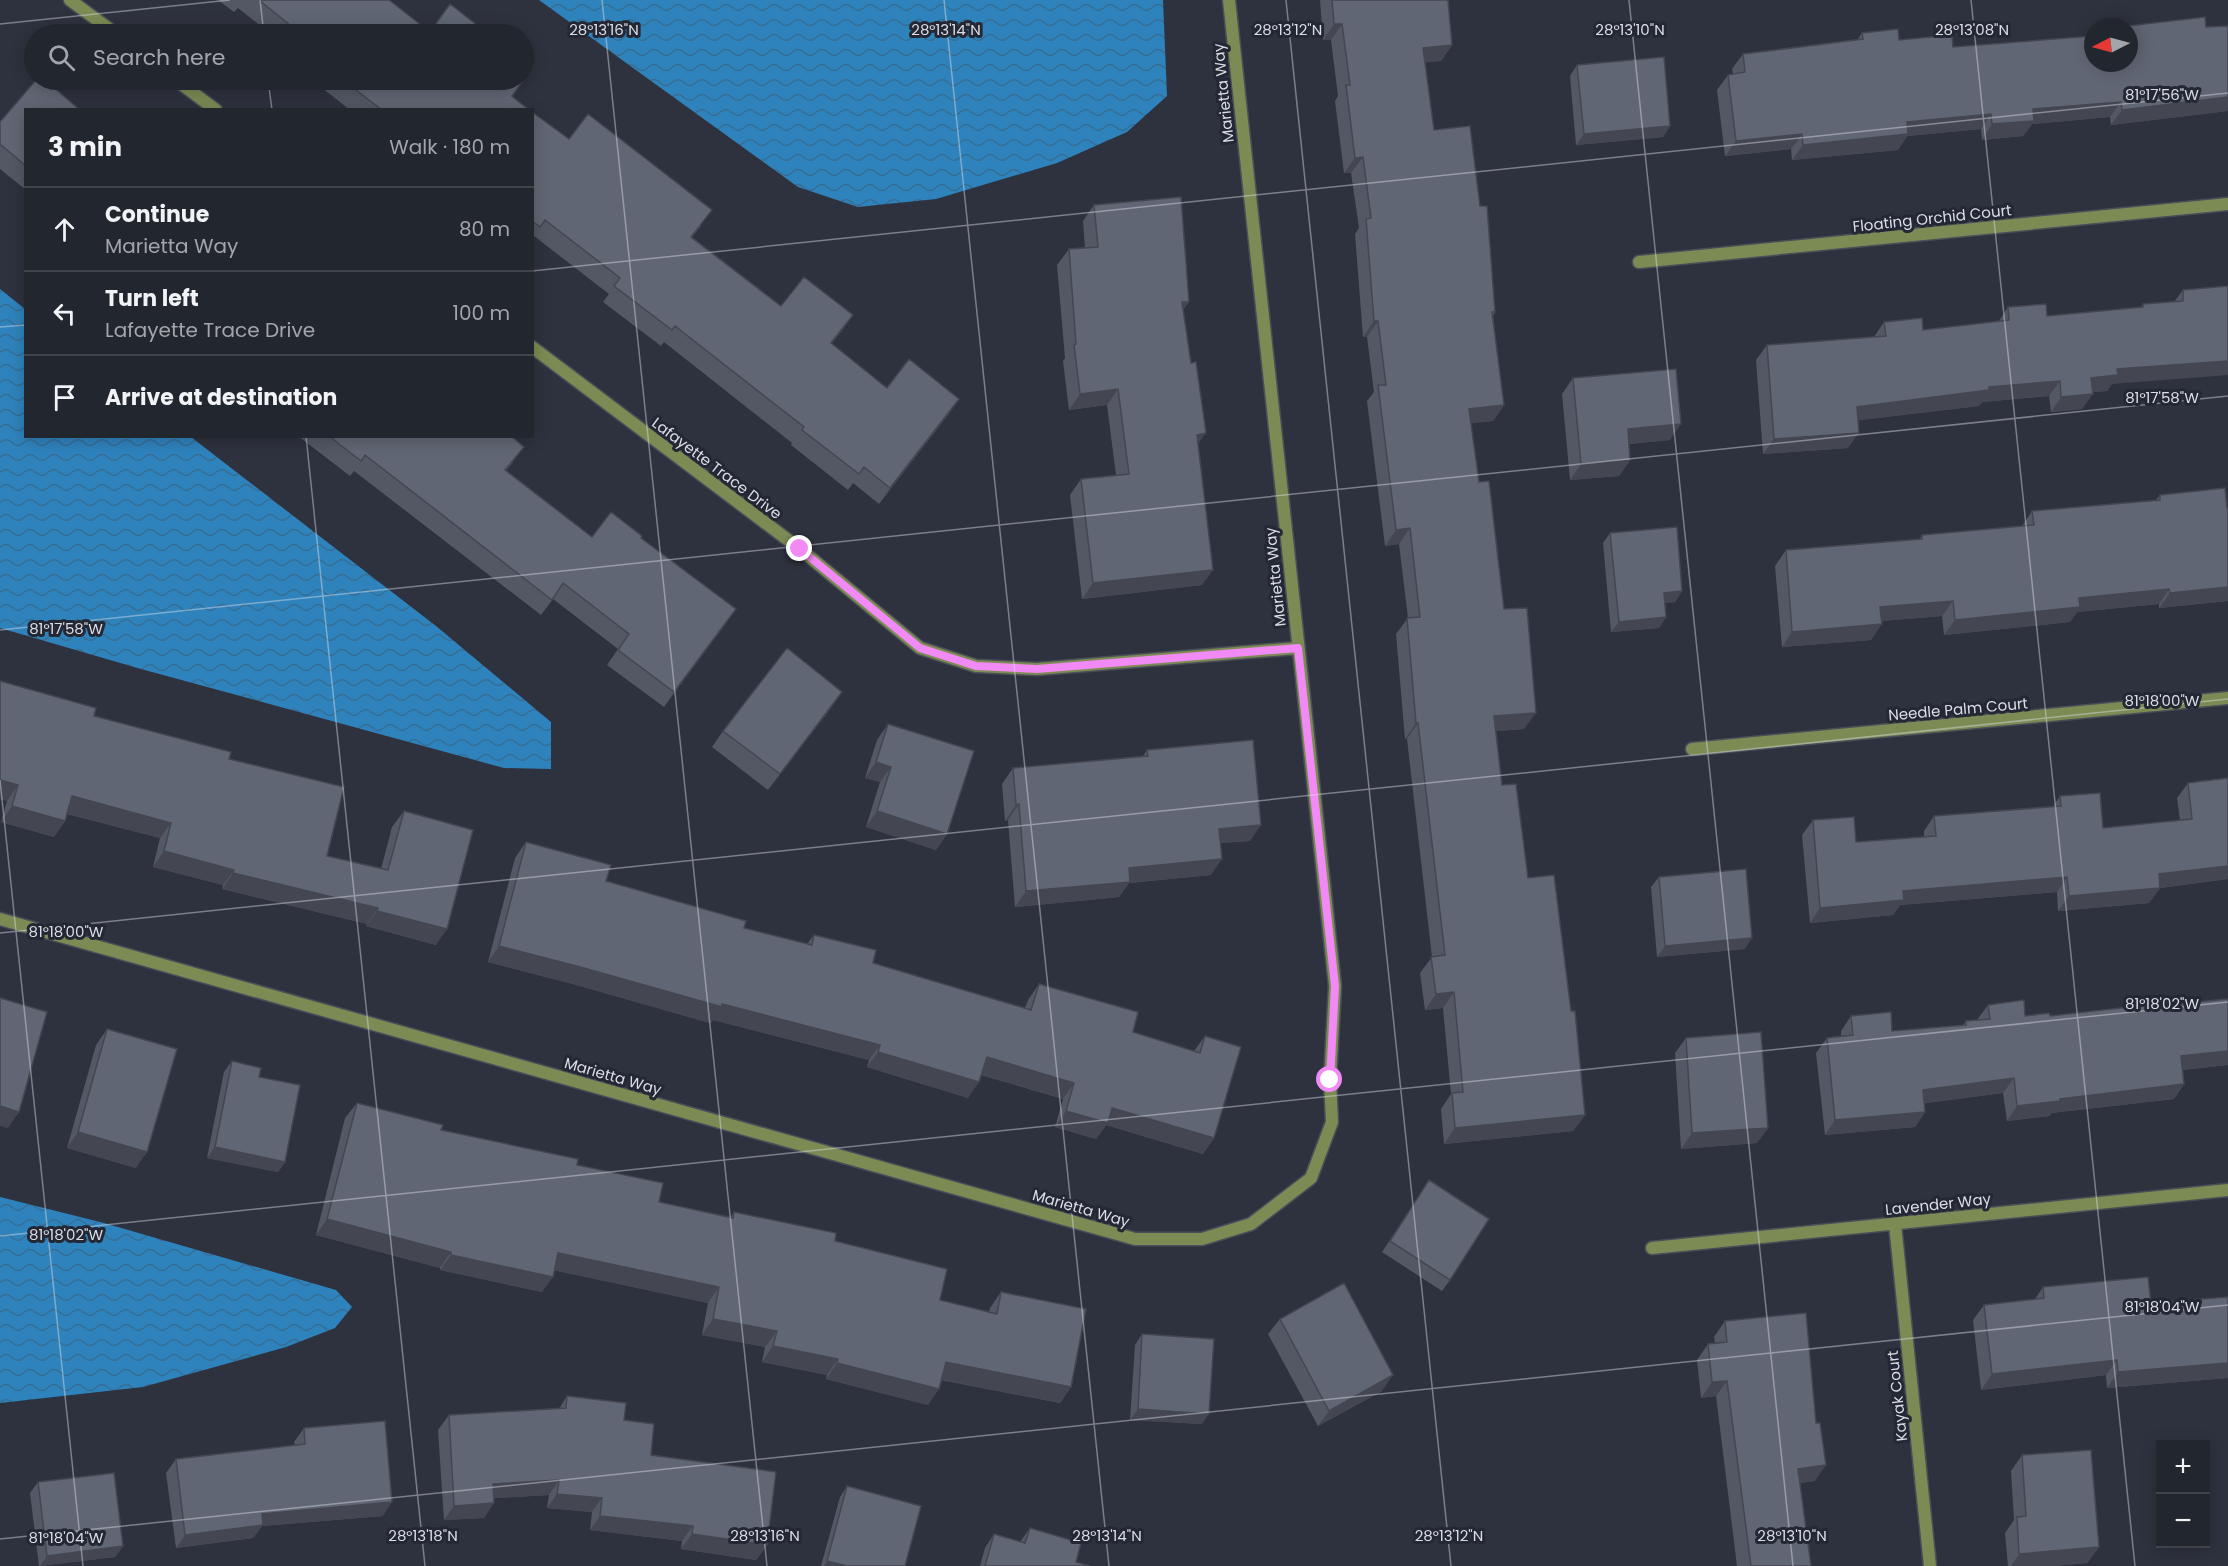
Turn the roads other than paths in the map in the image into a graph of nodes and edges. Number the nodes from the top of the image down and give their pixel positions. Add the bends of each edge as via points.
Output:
1 (70, 0) edge
2 (1229, 0) edge
3 (102, 24) edge
4 (189, 90) edge
5 (213, 108) edge
6 (2228, 204) edge
7 (1639, 262) dead end
8 (534, 349) edge
9 (1298, 648) junction
10 (2228, 698) edge
11 (1692, 749) dead end
12 (0, 919) edge
13 (2228, 1190) edge
14 (1895, 1224) junction
15 (1652, 1248) dead end
16 (1930, 1566) edge

1 - 3 street
2 - 9 street, Marietta Way
4 - 5 street
6 - 7 street, Floating Orchid Court
8 - 9 street, Lafayette Trace Drive via 800,549 920,648 976,666 1037,669
9 - 12 street, Marietta Way via 1335,986 1332,1122 1311,1178 1251,1224 1202,1239 1135,1239
10 - 11 street, Needle Palm Court
13 - 14 street, Lavender Way
14 - 15 street, Lavender Way
14 - 16 street, Kayak Court

